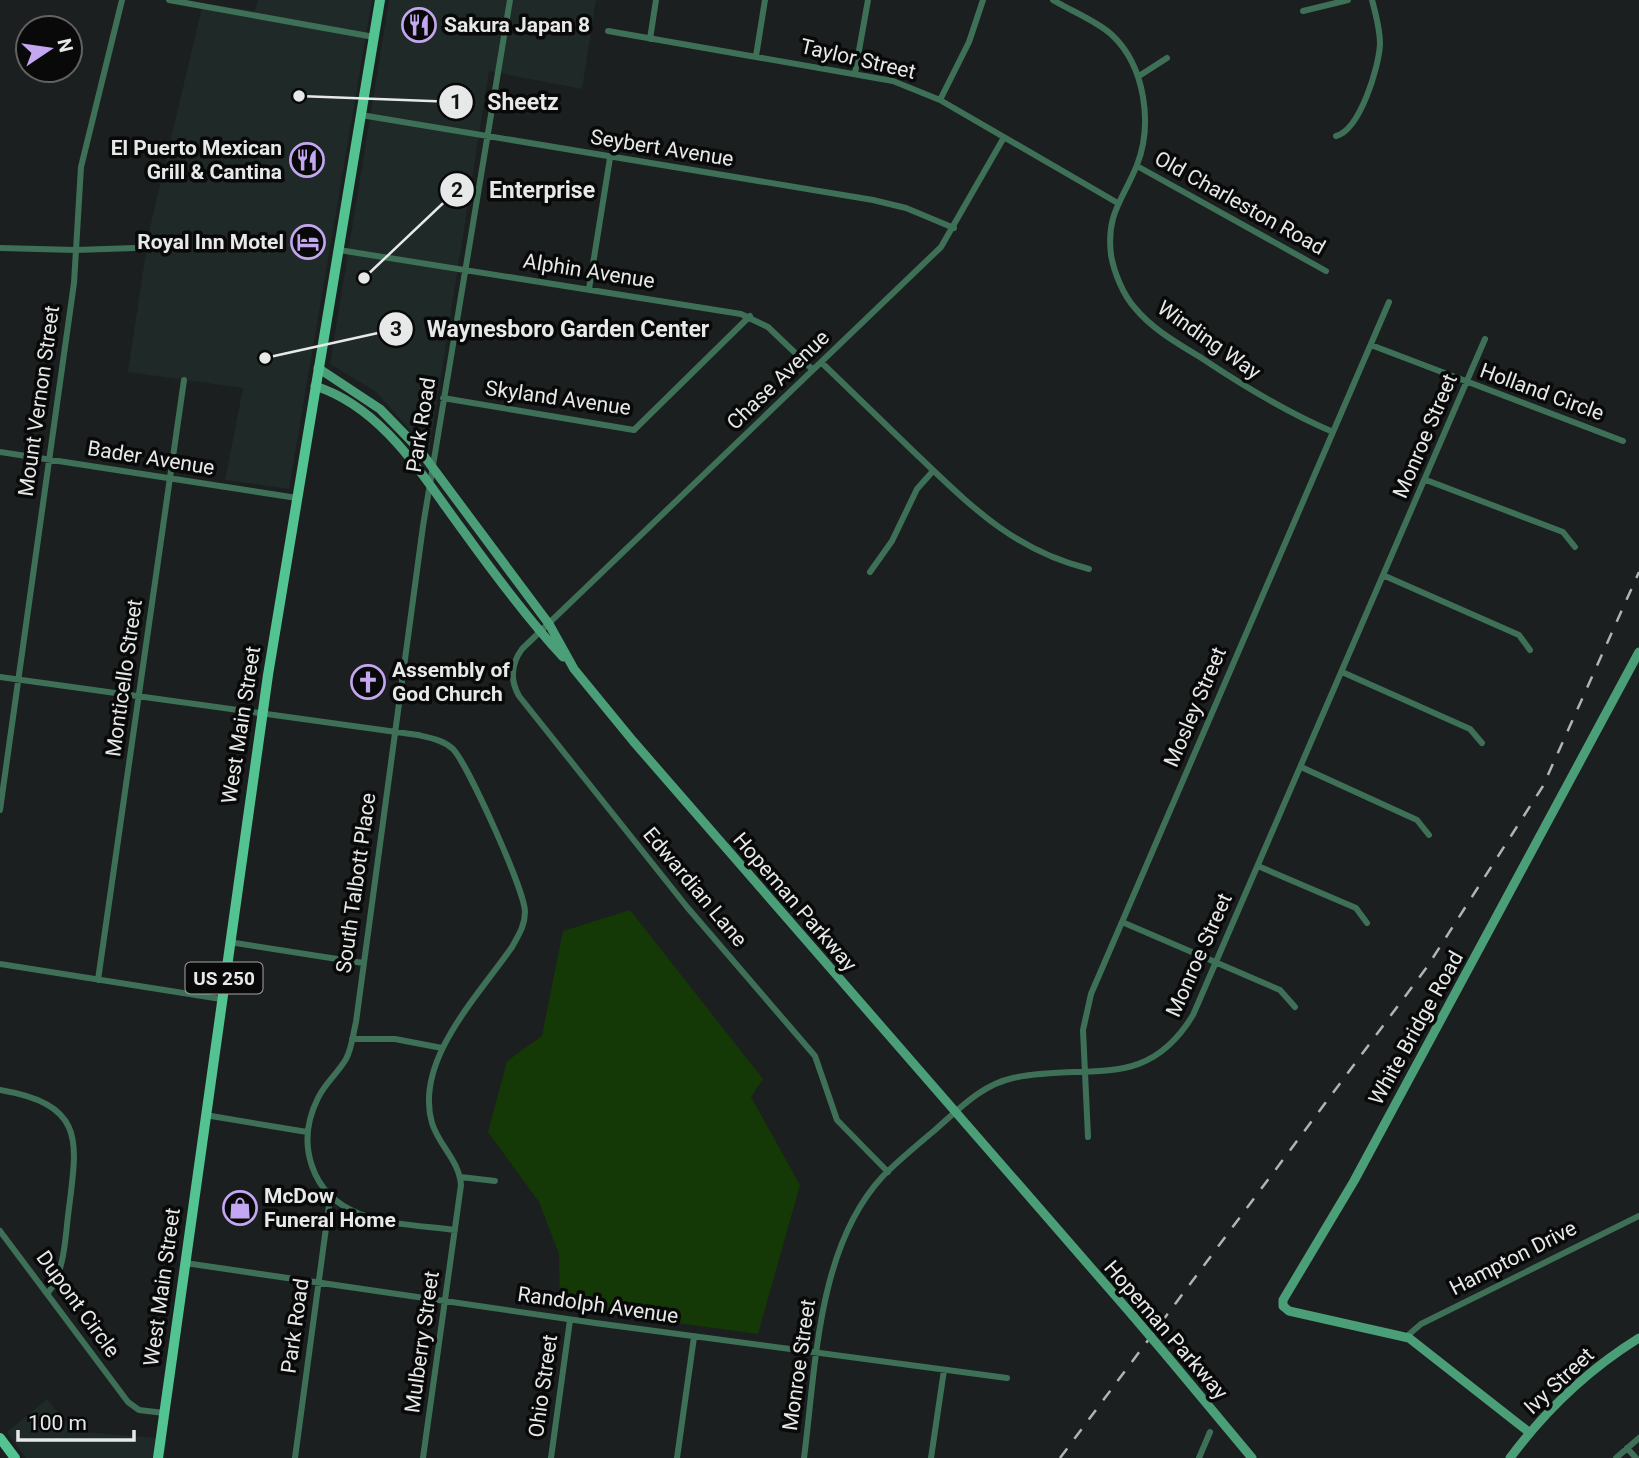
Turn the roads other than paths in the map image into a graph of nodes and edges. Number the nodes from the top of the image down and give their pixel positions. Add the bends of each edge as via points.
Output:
1 (121, 0) edge
2 (169, 0) edge
3 (380, 0) edge
4 (510, 0) edge
5 (656, 0) edge
6 (765, 0) edge
7 (868, 0) edge
8 (983, 0) edge
9 (1053, 0) edge
10 (1348, 0) edge
11 (1372, 0) edge
12 (1303, 11) dead end
13 (608, 31) dead end
14 (374, 37) junction
15 (650, 38) junction
16 (757, 56) junction
17 (1167, 58) dead end
18 (855, 73) junction
19 (1139, 76) junction
20 (940, 100) junction
21 (361, 116) junction
22 (1336, 136) dead end
23 (485, 138) junction
24 (1003, 139) junction
25 (610, 158) junction
26 (1137, 166) junction
27 (1116, 202) junction
28 (954, 228) junction
29 (0, 247) edge
30 (164, 247) dead end
31 (76, 250) junction
32 (339, 250) junction
33 (464, 269) junction
34 (1326, 271) dead end
35 (589, 289) junction
36 (1389, 302) dead end
37 (750, 317) junction
38 (1485, 340) dead end
39 (1371, 345) junction
40 (821, 362) junction
41 (318, 368) junction
42 (813, 370) junction
43 (184, 380) dead end
44 (1467, 383) junction
45 (315, 386) junction
46 (443, 398) junction
47 (1333, 432) junction
48 (1623, 441) dead end
49 (0, 452) edge
50 (49, 460) junction
51 (432, 467) junction
52 (933, 471) junction
53 (170, 480) junction
54 (1426, 480) junction
55 (429, 484) junction
56 (296, 498) junction
57 (1575, 547) dead end
58 (1089, 569) dead end
59 (870, 572) dead end
60 (1385, 576) junction
61 (549, 624) junction
62 (540, 632) junction
63 (1530, 650) dead end
64 (1639, 652) edge
65 (574, 669) junction
66 (1342, 672) junction
67 (0, 677) edge
68 (18, 679) junction
69 (140, 696) junction
70 (262, 714) junction
71 (395, 732) junction
72 (1482, 743) dead end
73 (1301, 767) junction
74 (0, 810) edge
75 (1429, 835) dead end
76 (1258, 866) junction
77 (1122, 922) junction
78 (1367, 923) dead end
79 (229, 942) junction
80 (363, 963) junction
81 (1216, 963) junction
82 (0, 964) edge
83 (98, 980) junction
84 (221, 999) junction
85 (1295, 1007) dead end
86 (352, 1039) junction
87 (442, 1048) junction
88 (1084, 1072) junction
89 (0, 1090) edge
90 (956, 1112) junction
91 (205, 1115) junction
92 (307, 1132) junction
93 (1088, 1137) dead end
94 (888, 1172) junction
95 (461, 1177) junction
96 (495, 1181) dead end
97 (330, 1198) junction
98 (1639, 1216) edge
99 (455, 1230) junction
100 (0, 1231) edge
101 (185, 1263) junction
102 (319, 1283) junction
103 (48, 1293) junction
104 (445, 1301) junction
105 (570, 1320) junction
106 (694, 1337) junction
107 (1406, 1337) junction
108 (1639, 1338) edge
109 (818, 1353) junction
110 (944, 1370) junction
111 (1007, 1378) dead end
112 (164, 1413) junction
113 (1210, 1432) dead end
114 (1530, 1433) junction
115 (0, 1438) edge
116 (1639, 1438) edge
117 (1627, 1448) junction
118 (15, 1458) edge
119 (158, 1458) edge
120 (295, 1458) edge
121 (423, 1458) edge
122 (551, 1458) edge
123 (677, 1458) edge
124 (804, 1458) edge
125 (932, 1458) edge
126 (1199, 1458) edge
127 (1252, 1458) edge
128 (1510, 1458) edge
129 (1616, 1458) edge
130 (1636, 1458) edge

1 - 31 street, Mount Vernon Street via 81,167
2 - 14 street
3 - 14 main road, West Main Street / US 250
4 - 23 street, Park Road
5 - 15 street
6 - 16 street
7 - 18 street
8 - 20 street via 969,42
9 - 19 street, Winding Way via 1112,35
10 - 12 street
11 - 22 street via 1379,33 1376,70 1353,125
13 - 15 street, Taylor Street
14 - 21 main road, West Main Street / US 250
15 - 16 street, Taylor Street
16 - 18 street, Taylor Street
17 - 19 street
18 - 20 street, Taylor Street via 893,81
19 - 26 street, Winding Way via 1144,141
20 - 24 street, Taylor Street
21 - 23 street, Seybert Avenue
21 - 32 main road, West Main Street / US 250
23 - 25 street, Seybert Avenue
23 - 33 street, Park Road
24 - 27 street, Taylor Street
24 - 28 street, Chase Avenue
25 - 28 street, Seybert Avenue via 873,200
25 - 35 street
26 - 27 street, Winding Way
26 - 34 street, Old Charleston Road
27 - 47 street, Winding Way via 1111,255 1117,278 1134,307 1168,338 1273,405
28 - 40 street, Chase Avenue via 928,260
29 - 31 street
30 - 31 street
31 - 50 street, Mount Vernon Street
32 - 33 street, Alphin Avenue
32 - 41 main road, West Main Street / US 250
33 - 35 street, Alphin Avenue
33 - 46 street, Park Road
35 - 37 street, Alphin Avenue
36 - 39 street, Mosley Street
37 - 42 street, Alphin Avenue via 768,327
37 - 46 street, Skyland Avenue via 634,430
38 - 44 street, Monroe Street
39 - 44 street, Holland Circle
39 - 47 street, Mosley Street
40 - 42 street, Chase Avenue
40 - 52 street
41 - 45 main road, West Main Street / US 250
41 - 51 main road, Hopeman Parkway via 380,409
42 - 61 street, Chase Avenue
43 - 53 street, Monticello Street
44 - 48 street, Holland Circle
44 - 54 street, Monroe Street
45 - 55 main road via 336,392 373,421
45 - 56 main road, West Main Street / US 250
46 - 51 street, Park Road
47 - 77 street, Mosley Street
49 - 50 street, Bader Avenue
50 - 53 street, Bader Avenue
50 - 68 street, Mount Vernon Street
51 - 55 street, Park Road
51 - 61 main road, Hopeman Parkway
52 - 58 street via 1005,532 1055,558
52 - 59 street
53 - 56 street, Bader Avenue
53 - 69 street, Monticello Street
54 - 57 street via 1563,532
54 - 60 street, Monroe Street
55 - 62 main road
55 - 71 street, Park Road
56 - 70 main road, West Main Street / US 250
60 - 63 street via 1519,635
60 - 66 street, Monroe Street
61 - 62 street, Edwardian Lane
61 - 65 main road, Hopeman Parkway
62 - 65 main road
62 - 94 street, Edwardian Lane via 515,660 512,680 519,696 687,907 815,1056 837,1120
64 - 107 main road, White Bridge Road via 1354,1181 1283,1300 1289,1311
65 - 90 main road, Hopeman Parkway
66 - 72 street via 1470,729
66 - 73 street, Monroe Street
67 - 68 street
68 - 69 street
68 - 74 street, Mount Vernon Street
69 - 70 street
69 - 83 street, Monticello Street
70 - 71 street
70 - 79 main road, West Main Street / US 250
71 - 80 street, South Talbott Place
71 - 87 street via 440,740 456,752 519,888 525,911 522,930 512,947
73 - 75 street via 1417,820
73 - 76 street, Monroe Street
76 - 78 street via 1356,908
76 - 81 street, Monroe Street
77 - 81 street
77 - 88 street, Mosley Street via 1087,1005
79 - 80 street
79 - 84 main road, West Main Street / US 250
80 - 86 street, South Talbott Place
81 - 85 street via 1280,990
81 - 88 street, Monroe Street via 1193,1016 1170,1048 1140,1065
82 - 83 street
83 - 84 street
84 - 91 main road, West Main Street / US 250
86 - 87 street via 395,1039
86 - 92 street, South Talbott Place via 347,1057 317,1098
87 - 95 street via 430,1073 428,1107
88 - 90 street, Monroe Street via 1003,1081
88 - 93 street, Mosley Street
89 - 103 street via 45,1101 62,1117 74,1141 64,1242 58,1277
90 - 94 street, Monroe Street
90 - 127 main road, Hopeman Parkway, bridge
91 - 92 street
91 - 101 main road, West Main Street / US 250
92 - 97 street via 313,1171
94 - 109 street, Monroe Street via 865,1200 835,1258
95 - 96 street
95 - 99 street, Mulberry Street
97 - 99 street via 365,1217
97 - 102 street, Park Road
98 - 107 street, Hampton Drive via 1421,1324
99 - 104 street, Mulberry Street
100 - 103 street, Dupont Circle
101 - 102 street, Randolph Avenue
101 - 112 main road, West Main Street / US 250
102 - 104 street, Randolph Avenue
102 - 120 street, Park Road
103 - 112 street, Dupont Circle via 128,1402 139,1410
104 - 105 street, Randolph Avenue
104 - 121 street, Mulberry Street
105 - 106 street, Randolph Avenue
105 - 122 street, Ohio Street
106 - 109 street, Randolph Avenue
106 - 123 street
107 - 114 main road
108 - 114 main road, Ivy Street via 1582,1380
109 - 110 street, Randolph Avenue
109 - 124 street, Monroe Street
110 - 111 street, Randolph Avenue
110 - 125 street
112 - 119 main road, West Main Street / US 250
113 - 126 street
114 - 128 main road, Ivy Street
115 - 118 main road
116 - 117 street
117 - 129 street
117 - 130 street

